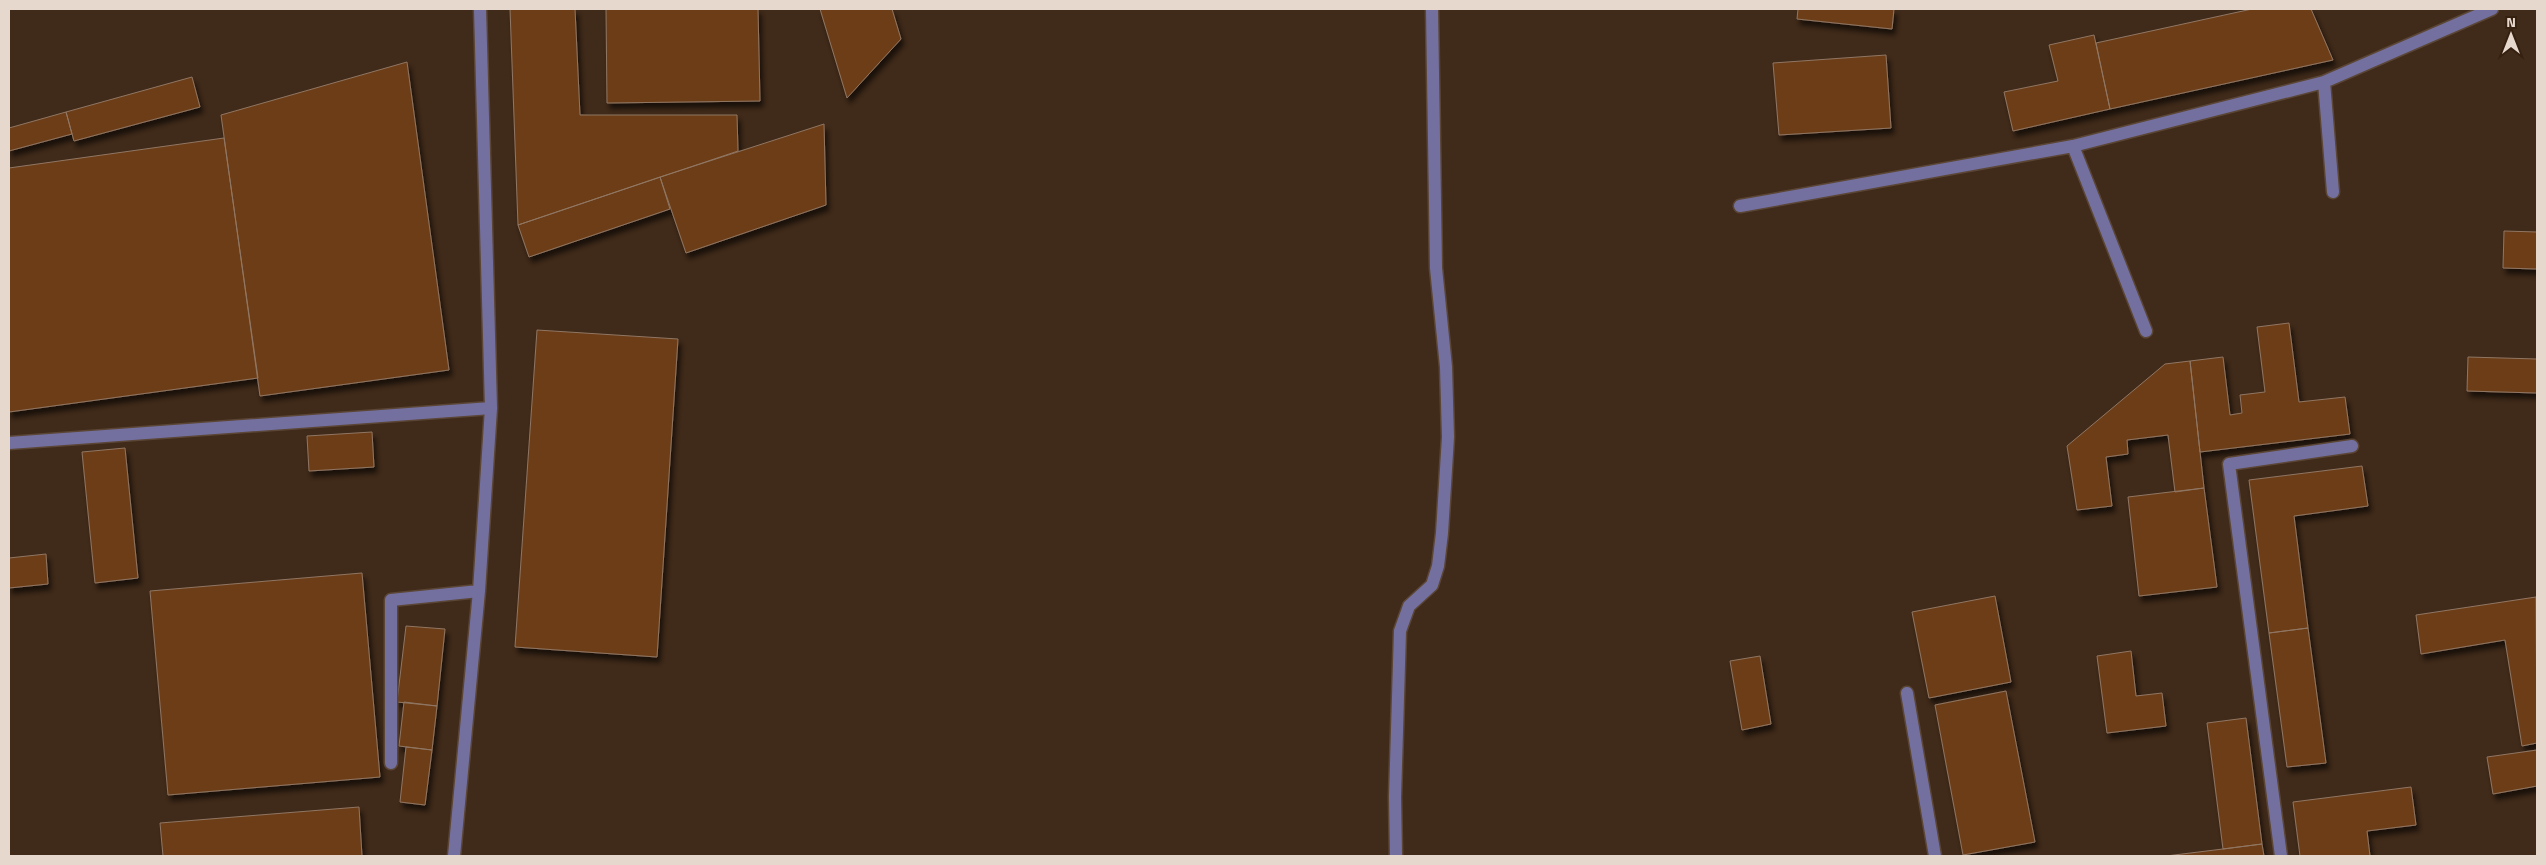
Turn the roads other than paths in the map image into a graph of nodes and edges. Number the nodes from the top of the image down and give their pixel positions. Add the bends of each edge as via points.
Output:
1 (480, 9) edge
2 (1432, 9) edge
3 (2492, 9) edge
4 (2324, 82) junction
5 (2073, 146) junction
6 (2333, 192) dead end
7 (1740, 206) dead end
8 (2146, 331) dead end
9 (491, 408) junction
10 (9, 443) edge
11 (2352, 446) dead end
12 (478, 591) junction
13 (1907, 693) dead end
14 (391, 763) dead end
15 (454, 856) edge
16 (1396, 856) edge
17 (1935, 856) edge
18 (2281, 856) edge

1 - 9 street
2 - 16 street via 1436,268 1446,367 1448,437 1438,566 1432,585 1409,606 1400,631
3 - 4 street
4 - 5 street
4 - 6 street
5 - 7 street
5 - 8 street
9 - 10 street
9 - 12 street
11 - 18 street via 2229,464
12 - 14 street via 391,600
12 - 15 street
13 - 17 street

